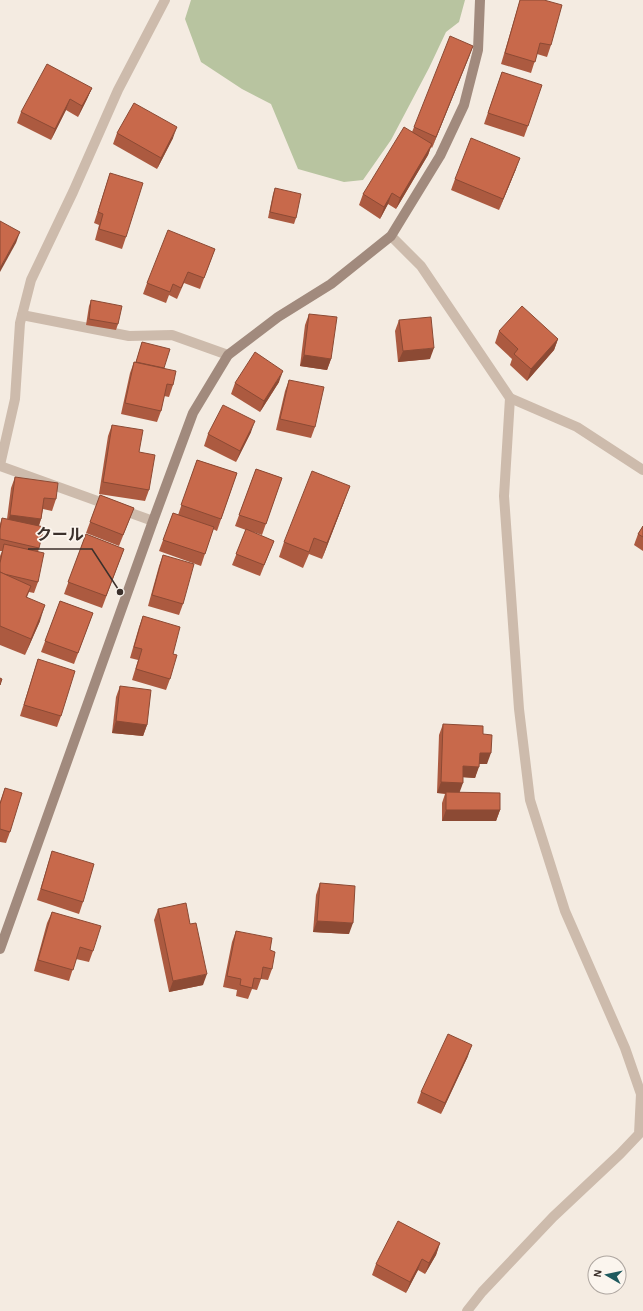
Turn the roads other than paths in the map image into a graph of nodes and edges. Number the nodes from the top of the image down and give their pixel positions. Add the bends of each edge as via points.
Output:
1 (165, 0) edge
2 (480, 0) edge
3 (391, 236) junction
4 (22, 315) junction
5 (228, 355) junction
6 (510, 398) junction
7 (0, 465) edge
8 (643, 470) edge
9 (153, 521) junction
10 (0, 949) edge
11 (467, 1311) edge

1 - 4 street via 118,90 31,280
2 - 3 street via 478,50 464,105 440,156
3 - 5 street via 331,284 278,317
3 - 6 street via 421,266
4 - 5 street via 129,336 172,335
4 - 7 street via 15,399
5 - 9 street via 194,413
6 - 8 street via 577,427
6 - 11 street via 504,496 519,709 530,800 565,911 625,1048 641,1094 639,1134 553,1217
7 - 9 street
9 - 10 street

